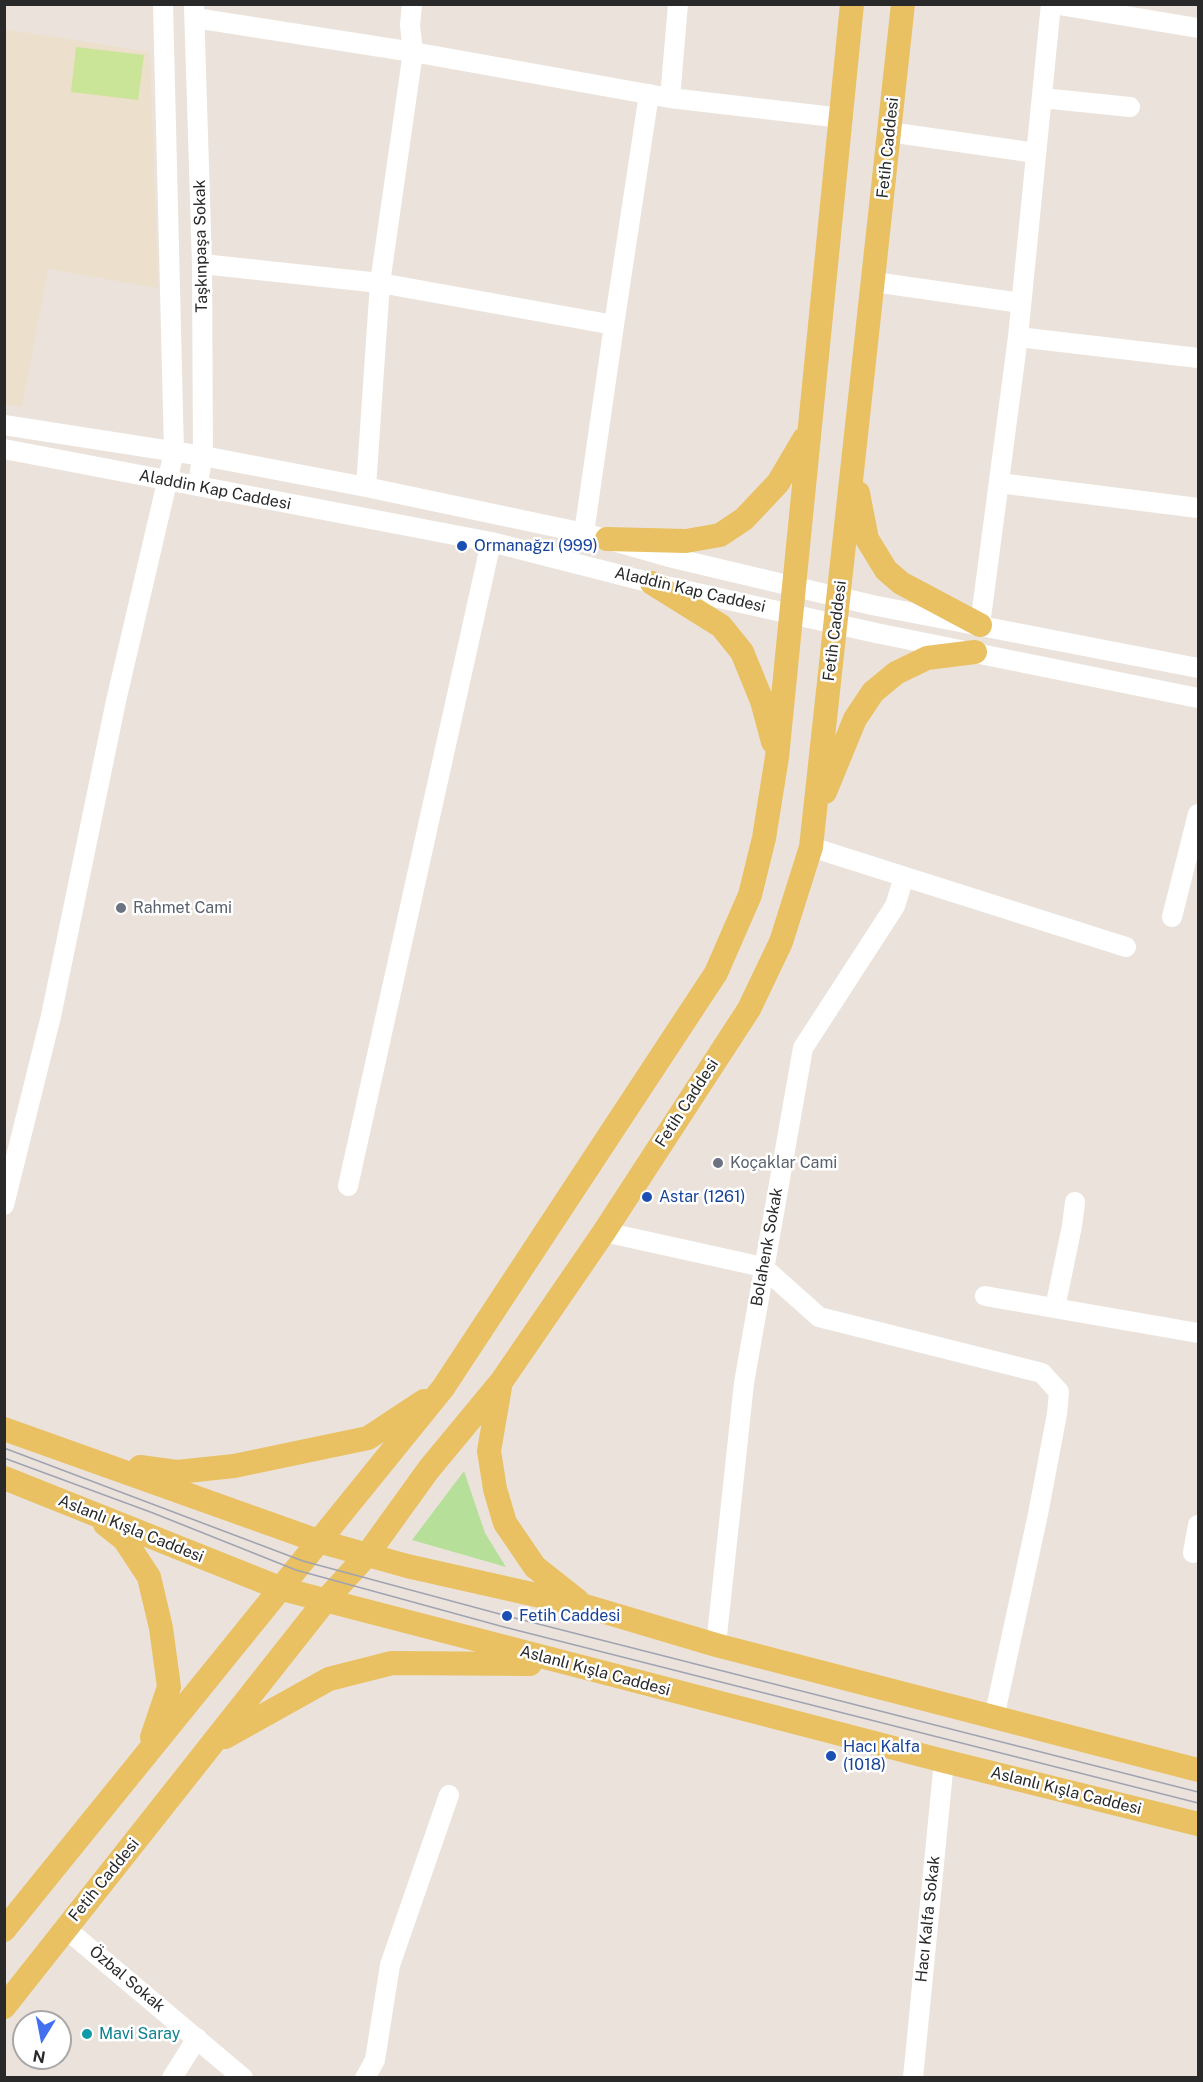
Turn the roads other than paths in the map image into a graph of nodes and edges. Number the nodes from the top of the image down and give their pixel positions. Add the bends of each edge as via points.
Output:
1 (163, 4) edge
2 (412, 4) edge
3 (678, 4) edge
4 (852, 4) edge
5 (903, 4) edge
6 (1052, 4) edge
7 (194, 11) edge
8 (1198, 28) edge
9 (413, 52) junction
10 (648, 94) junction
11 (670, 98) junction
12 (1042, 98) junction
13 (1130, 107) dead end
14 (842, 118) junction
15 (889, 132) junction
16 (1036, 153) junction
17 (202, 264) junction
18 (874, 282) junction
19 (380, 283) junction
20 (1022, 303) junction
21 (614, 325) junction
22 (1018, 337) junction
23 (1198, 358) edge
24 (4, 425) edge
25 (809, 429) junction
26 (4, 449) edge
27 (174, 452) junction
28 (203, 456) junction
29 (853, 465) junction
30 (167, 481) junction
31 (999, 483) junction
32 (197, 486) junction
33 (366, 487) junction
34 (1198, 508) edge
35 (584, 533) junction
36 (607, 539) junction
37 (491, 542) junction
38 (652, 583) junction
39 (795, 586) junction
40 (839, 597) junction
41 (792, 614) junction
42 (835, 623) junction
43 (980, 625) junction
44 (975, 652) junction
45 (1198, 668) edge
46 (1198, 698) edge
47 (777, 757) junction
48 (1198, 814) edge
49 (814, 816) junction
50 (811, 847) junction
51 (904, 877) junction
52 (1172, 917) dead end
53 (1126, 947) dead end
54 (348, 1186) dead end
55 (1075, 1202) dead end
56 (4, 1205) edge
57 (604, 1232) junction
58 (763, 1267) junction
59 (985, 1296) dead end
60 (1055, 1308) junction
61 (1198, 1333) edge
62 (501, 1382) junction
63 (443, 1389) junction
64 (4, 1429) edge
65 (95, 1461) junction
66 (4, 1478) edge
67 (84, 1508) junction
68 (1198, 1525) edge
69 (318, 1541) junction
70 (1193, 1552) dead end
71 (367, 1555) junction
72 (282, 1589) junction
73 (325, 1601) junction
74 (585, 1606) junction
75 (716, 1645) junction
76 (572, 1665) junction
77 (994, 1718) junction
78 (215, 1742) junction
79 (148, 1749) junction
80 (944, 1761) junction
81 (1198, 1770) edge
82 (449, 1796) dead end
83 (1198, 1824) edge
84 (65, 1928) junction
85 (4, 1930) edge
86 (4, 2007) edge
87 (196, 2038) junction
88 (172, 2078) edge
89 (243, 2078) edge
90 (365, 2078) edge
91 (913, 2078) edge

1 - 27 street
2 - 9 street
3 - 11 street
4 - 14 main road
5 - 15 main road, Fetih Caddesi
6 - 8 street
6 - 12 street
7 - 9 street
7 - 17 street, Taşkınpaşa Sokak
9 - 10 street
9 - 19 street
10 - 11 street
10 - 21 street
11 - 14 street
12 - 13 street
12 - 16 street
14 - 25 main road
15 - 16 street
15 - 18 main road, Fetih Caddesi
16 - 20 street
17 - 19 street
17 - 28 street, Taşkınpaşa Sokak
18 - 20 street
18 - 29 main road, Fetih Caddesi
19 - 21 street
19 - 33 street
20 - 22 street
21 - 35 street
22 - 23 street
22 - 31 street
24 - 27 street, Aladdin Kap Caddesi
25 - 36 main road via 778,483 744,519 720,535 686,541
25 - 39 main road
26 - 30 street, Aladdin Kap Caddesi
27 - 28 street, Aladdin Kap Caddesi
27 - 30 street
28 - 32 street, Taşkınpaşa Sokak
28 - 33 street, Aladdin Kap Caddesi
29 - 40 main road, Fetih Caddesi
29 - 43 main road via 867,539 886,570 901,584
30 - 32 street, Aladdin Kap Caddesi
30 - 56 street via 116,701 51,1016
31 - 34 street
31 - 43 street
32 - 37 street, Aladdin Kap Caddesi
33 - 35 street, Aladdin Kap Caddesi
35 - 36 street, Aladdin Kap Caddesi
36 - 39 street, Aladdin Kap Caddesi
37 - 38 street, Aladdin Kap Caddesi
37 - 54 street
38 - 41 street, Aladdin Kap Caddesi
38 - 47 main road via 721,626 742,652 762,701
39 - 40 street, Aladdin Kap Caddesi
39 - 41 main road
40 - 42 main road, Fetih Caddesi
40 - 43 street, Aladdin Kap Caddesi
41 - 42 street, Aladdin Kap Caddesi
41 - 47 main road
42 - 44 street, Aladdin Kap Caddesi
42 - 49 main road, Fetih Caddesi
43 - 45 street, Aladdin Kap Caddesi
44 - 46 street, Aladdin Kap Caddesi
44 - 49 main road via 927,658 896,673 873,692 855,719
47 - 63 main road via 750,895 716,973
48 - 52 street
49 - 50 main road, Fetih Caddesi
50 - 51 street
50 - 57 main road, Fetih Caddesi via 781,942 748,1008
51 - 53 street
51 - 58 street, Bolahenk Sokak via 895,906 803,1048
55 - 60 street
57 - 58 street
57 - 62 main road, Fetih Caddesi
58 - 75 street, Bolahenk Sokak via 744,1383
58 - 77 street via 819,1317 1042,1373 1059,1392 1058,1414
59 - 60 street
60 - 61 street
62 - 71 main road, Fetih Caddesi via 429,1469
62 - 74 main road via 489,1451 505,1523 535,1567
63 - 65 main road via 368,1438 295,1455 177,1472
63 - 69 main road
64 - 65 main road
65 - 69 main road
66 - 67 main road, Aslanlı Kışla Caddesi
67 - 72 main road, Aslanlı Kışla Caddesi
67 - 79 main road via 124,1539 149,1577 169,1687
68 - 70 street
69 - 71 main road
69 - 72 main road
71 - 73 main road, Fetih Caddesi
71 - 74 main road
72 - 73 main road, Aslanlı Kışla Caddesi
72 - 79 main road
73 - 76 main road, Aslanlı Kışla Caddesi
73 - 78 main road, Fetih Caddesi
74 - 75 main road
75 - 77 main road
76 - 78 main road via 392,1663 328,1679
76 - 80 main road, Aslanlı Kışla Caddesi
77 - 81 main road
78 - 84 main road, Fetih Caddesi
79 - 85 main road
80 - 83 main road, Aslanlı Kışla Caddesi
80 - 91 street, Hacı Kalfa Sokak
82 - 90 street via 390,1965 375,2060
84 - 86 main road, Fetih Caddesi
84 - 87 street, Özbal Sokak
87 - 88 street
87 - 89 street, Özbal Sokak

